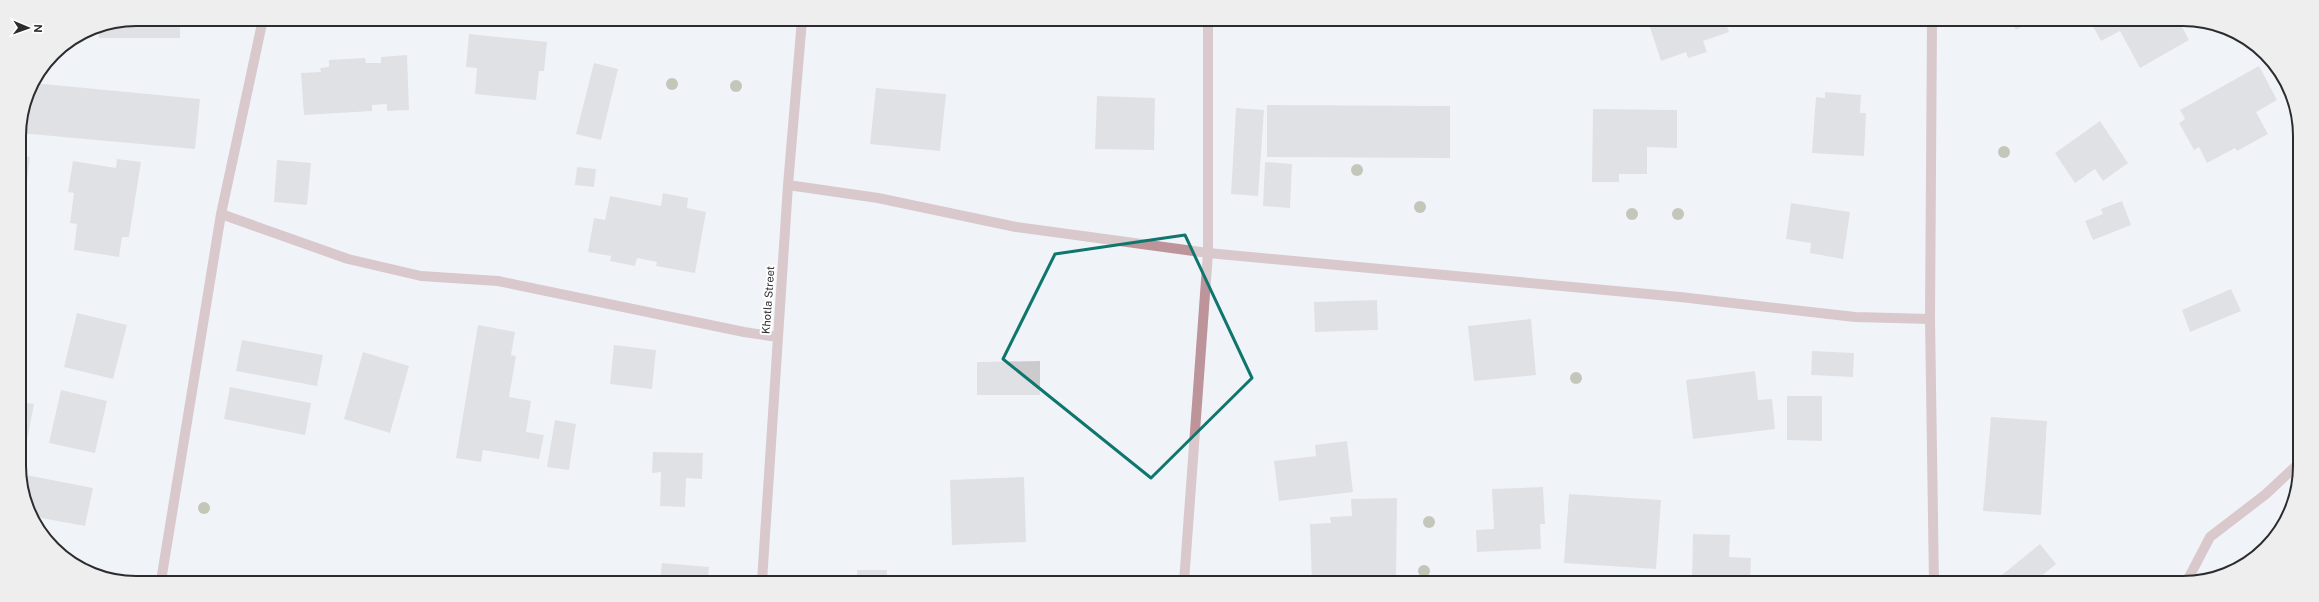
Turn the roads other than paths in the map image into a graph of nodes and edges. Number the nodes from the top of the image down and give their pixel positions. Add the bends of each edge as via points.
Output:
1 (261, 26) edge
2 (801, 26) edge
3 (1208, 26) edge
4 (1932, 26) edge
5 (788, 184) junction
6 (221, 214) junction
7 (1208, 253) junction
8 (1930, 319) junction
9 (777, 337) junction
10 (2293, 469) edge
11 (163, 576) edge
12 (762, 576) edge
13 (1184, 576) edge
14 (1934, 576) edge
15 (2190, 576) edge

1 - 6 street
2 - 5 street, Khotla Street
3 - 7 street
4 - 8 street
5 - 7 street via 878,198 1016,227
5 - 9 street, Khotla Street
6 - 9 street via 348,259 421,276 498,281
6 - 11 street
7 - 8 street via 1672,296 1855,317
7 - 13 street
8 - 14 street
9 - 12 street, Khotla Street
10 - 15 street via 2266,494 2210,537

